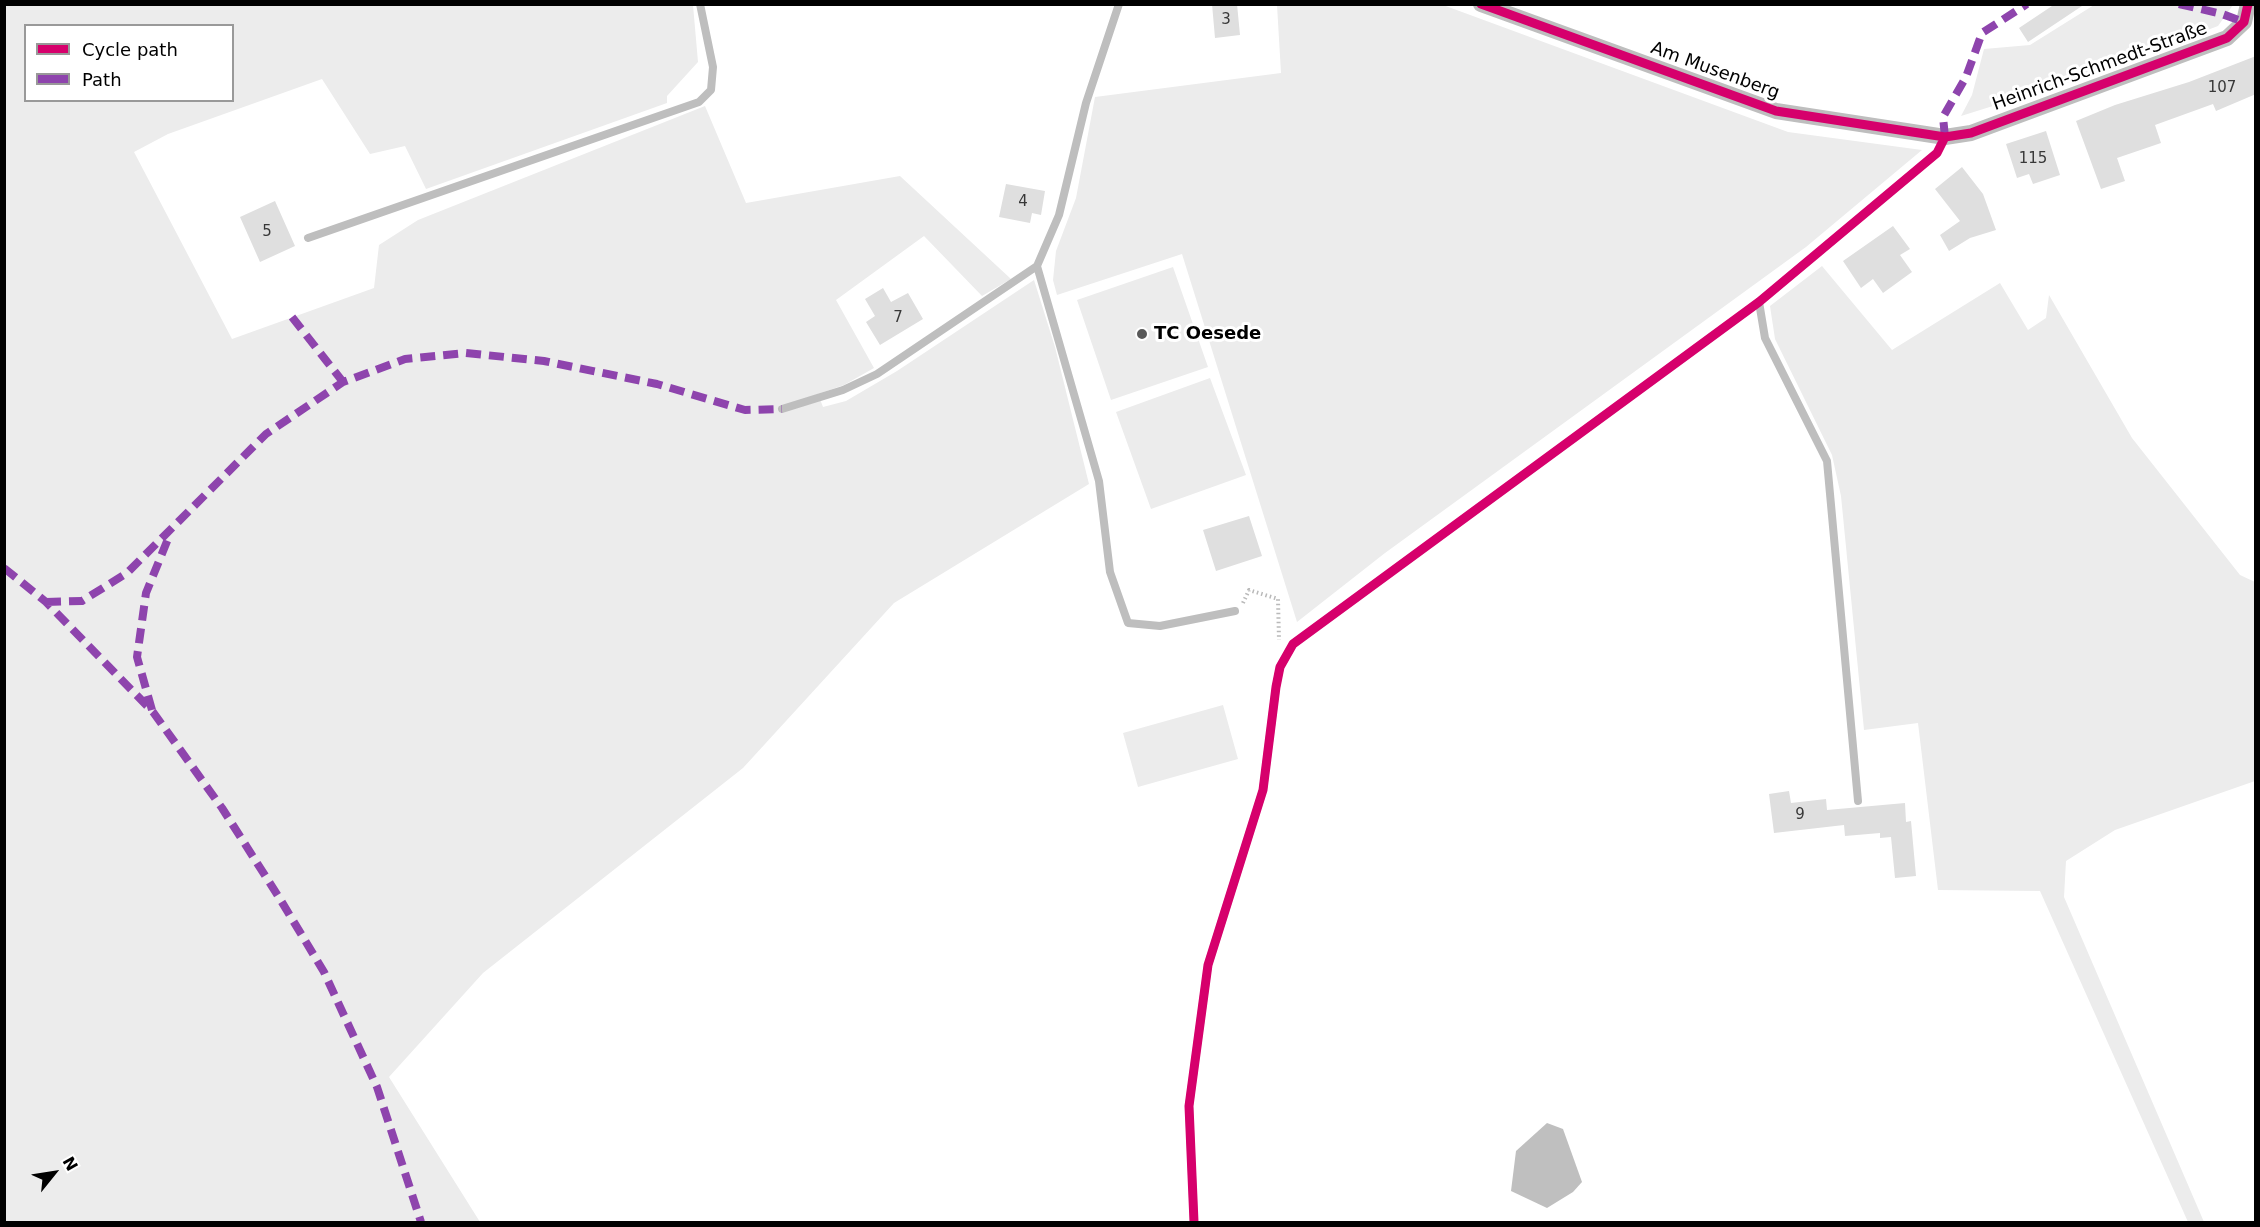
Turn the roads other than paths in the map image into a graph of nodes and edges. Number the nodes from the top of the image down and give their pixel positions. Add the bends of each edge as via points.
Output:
1 (700, 4) edge
2 (1119, 4) edge
3 (1481, 4) edge
4 (2248, 4) edge
5 (2250, 22) edge
6 (1945, 137) junction
7 (308, 238) dead end
8 (1037, 266) junction
9 (1759, 302) junction
10 (782, 409) dead end
11 (1235, 611) road end
12 (1858, 801) dead end
13 (1194, 1222) edge

1 - 7 lane via 713,67 711,90 699,102
2 - 8 lane via 1086,103 1059,215
3 - 6 street, Am Musenberg via 1776,111
4 - 5 street, Heinrich-Schmedt-Straße
5 - 6 street, Heinrich-Schmedt-Straße via 2227,38 1971,133
6 - 9 lane via 1937,153
8 - 10 lane via 877,374 833,394
8 - 11 lane via 1099,480 1110,572 1128,623 1160,626
9 - 12 lane via 1765,338 1827,461
9 - 13 lane via 1293,644 1280,667 1263,790 1208,965 1189,1106

